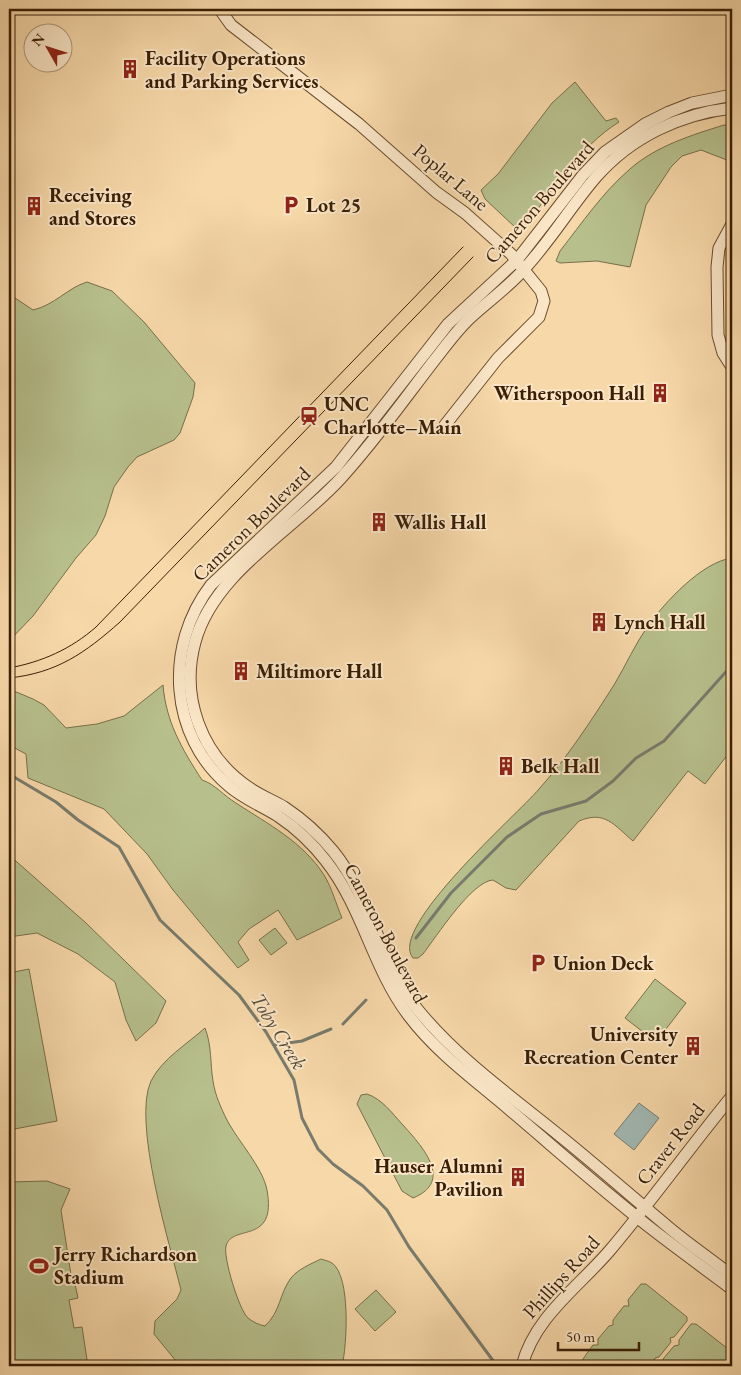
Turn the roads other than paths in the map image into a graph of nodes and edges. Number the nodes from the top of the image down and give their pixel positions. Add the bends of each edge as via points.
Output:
1 (221, 11) dead end
2 (732, 95) edge
3 (732, 108) edge
4 (732, 224) edge
5 (517, 260) junction
6 (524, 270) junction
7 (732, 367) edge
8 (445, 425) dead end
9 (374, 428) junction
10 (325, 486) junction
11 (732, 1096) edge
12 (645, 1206) junction
13 (637, 1217) junction
14 (732, 1276) edge
15 (732, 1289) edge
16 (522, 1366) edge

1 - 5 street, Poplar Lane via 231,25 382,143
2 - 5 street, Cameron Boulevard via 680,107 616,143 583,175
3 - 6 street, Cameron Boulevard via 676,121 649,134 620,155 593,180
4 - 7 street via 718,253 717,281 718,335 723,353
5 - 6 street, Poplar Lane
5 - 9 street, Cameron Boulevard via 448,324
6 - 8 street, Poplar Lane via 544,296 542,312 486,372
6 - 9 street, Cameron Boulevard via 461,327
9 - 10 street, Cameron Boulevard
10 - 12 street, Cameron Boulevard via 228,582 205,616 195,640 190,667 193,707 201,732 233,775 295,815 331,849 351,880 408,996 443,1037
10 - 13 street, Cameron Boulevard via 225,570 200,601 184,635 179,672 182,706 189,731 203,757 225,782 292,827 329,864 344,888 393,992 424,1034
11 - 12 street, Craver Road
12 - 13 street, Craver Road
12 - 14 street, Cameron Boulevard
13 - 15 street, Cameron Boulevard
13 - 16 street, Phillips Road via 545,1320 526,1352

